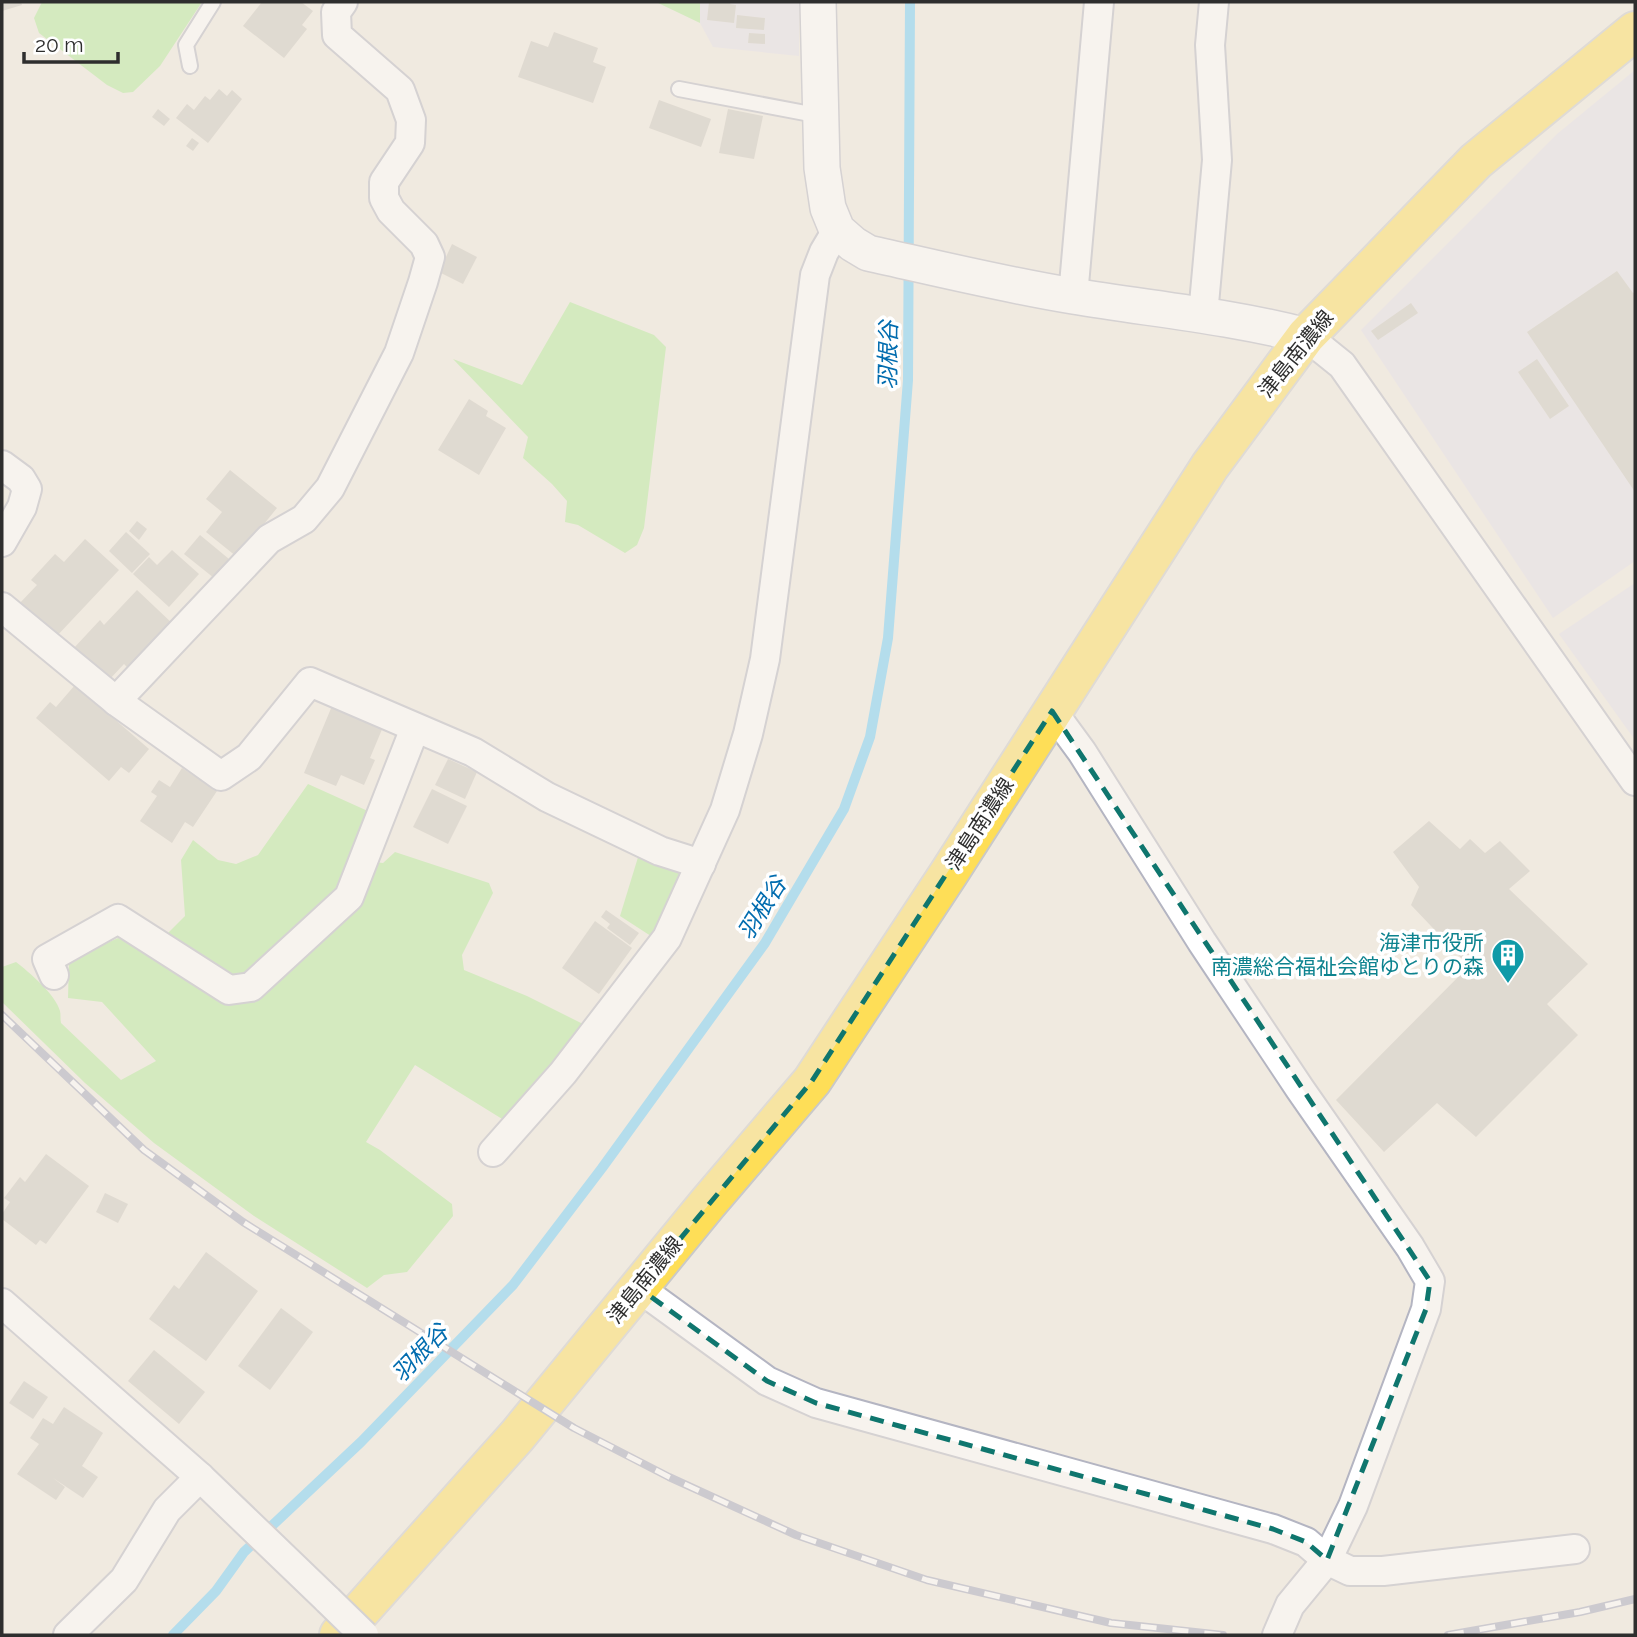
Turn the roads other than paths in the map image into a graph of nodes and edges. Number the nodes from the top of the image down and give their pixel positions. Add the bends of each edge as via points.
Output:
1 (213, 2) edge
2 (818, 2) edge
3 (1099, 2) edge
4 (1214, 2) edge
5 (339, 3) edge
6 (1635, 31) edge
7 (190, 66) dead end
8 (679, 89) dead end
9 (821, 116) junction
10 (837, 230) junction
11 (1073, 296) junction
12 (1203, 315) junction
13 (1306, 336) junction
14 (2, 466) edge
15 (2, 542) edge
16 (2, 607) edge
17 (116, 701) junction
18 (1052, 711) junction
19 (415, 728) junction
20 (1635, 781) edge
21 (701, 864) junction
22 (54, 975) dead end
23 (493, 1152) dead end
24 (639, 1288) junction
25 (2, 1303) edge
26 (200, 1476) junction
27 (1575, 1549) dead end
28 (1327, 1560) junction
29 (328, 1609) edge
30 (68, 1635) edge
31 (364, 1635) edge
32 (1277, 1635) edge

1 - 7 lane via 186,45
2 - 9 street
3 - 11 street
4 - 12 street via 1210,45 1217,160
5 - 17 street via 337,35 400,90 411,120 410,143 384,182 384,198 424,244 430,257 424,282 399,353 330,488 304,519 269,539
6 - 13 main road, 津島南濃線 via 1476,161
8 - 9 lane
9 - 10 street via 822,168 828,208
10 - 11 street via 868,253
10 - 21 street via 815,275 765,659 725,810
11 - 12 street
12 - 13 street
13 - 18 main road, 津島南濃線 via 1210,466
13 - 20 street via 1342,366
14 - 15 street via 27,489
16 - 17 street
17 - 19 street via 221,776 249,757 310,682
18 - 24 main road, 津島南濃線 via 813,1081
18 - 28 street via 1430,1281 1417,1334 1353,1506
19 - 21 street via 473,751 547,797 660,851
19 - 22 street via 349,897 251,987 229,990 118,919 47,959
21 - 23 street via 667,938 563,1073
24 - 28 street via 767,1381 816,1403 1273,1529 1306,1542
24 - 29 main road, 津島南濃線 via 517,1436
25 - 26 street
26 - 29 street
26 - 30 street via 167,1510 124,1580
27 - 28 street via 1383,1571 1350,1571
28 - 32 street via 1290,1605
29 - 31 street, bridge

